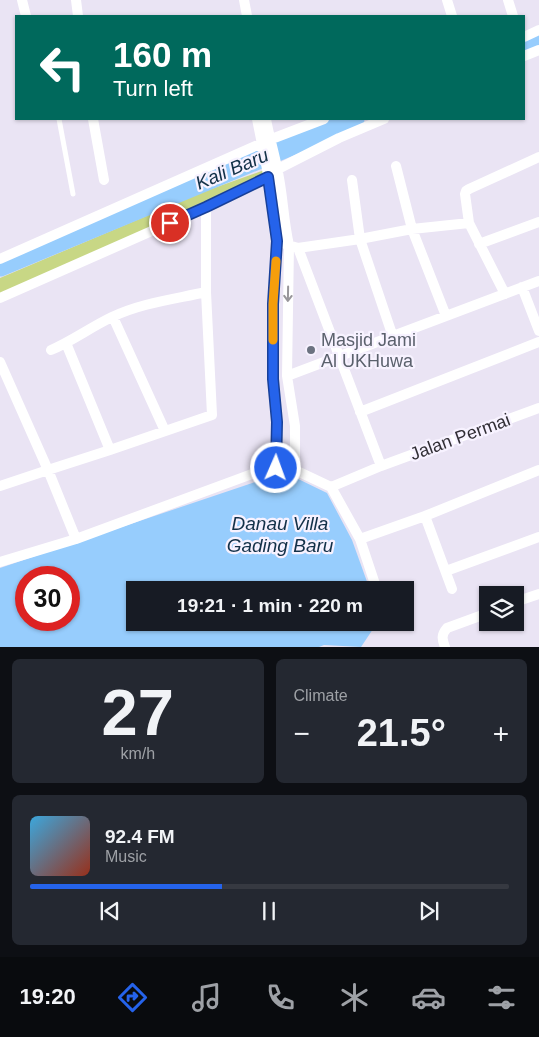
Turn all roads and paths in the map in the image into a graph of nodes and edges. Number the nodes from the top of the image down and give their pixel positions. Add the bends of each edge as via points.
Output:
1 (22, 0) edge
2 (76, 0) edge
3 (238, 0) edge
4 (244, 0) edge
5 (447, 0) edge
6 (508, 0) edge
7 (26, 15) edge
8 (78, 15) edge
9 (240, 15) edge
10 (247, 15) edge
11 (452, 15) edge
12 (513, 15) edge
13 (539, 30) edge
14 (525, 36) edge
15 (539, 50) edge
16 (525, 56) edge
17 (59, 120) edge
18 (93, 120) edge
19 (257, 120) edge
20 (266, 120) edge
21 (322, 120) edge
22 (382, 120) edge
23 (266, 145) junction
24 (539, 158) edge
25 (396, 166) dead end
26 (272, 170) junction
27 (104, 180) dead end
28 (352, 180) dead end
29 (73, 194) dead end
30 (206, 207) junction
31 (539, 222) edge
32 (469, 223) junction
33 (412, 229) junction
34 (360, 239) junction
35 (277, 241) junction
36 (479, 244) junction
37 (294, 247) junction
38 (0, 259) edge
39 (539, 281) edge
40 (522, 287) junction
41 (206, 292) junction
42 (505, 294) junction
43 (0, 298) edge
44 (446, 316) junction
45 (113, 317) junction
46 (539, 331) edge
47 (393, 337) junction
48 (539, 342) edge
49 (66, 343) junction
50 (51, 350) dead end
51 (340, 356) junction
52 (0, 363) edge
53 (287, 376) junction
54 (539, 408) edge
55 (360, 412) junction
56 (165, 431) junction
57 (110, 450) junction
58 (381, 466) junction
59 (273, 468) junction
60 (48, 470) junction
61 (296, 470) junction
62 (539, 470) edge
63 (0, 486) edge
64 (331, 487) junction
65 (425, 516) junction
66 (539, 537) edge
67 (76, 539) junction
68 (360, 539) junction
69 (0, 562) edge
70 (446, 571) junction
71 (374, 581) edge
72 (452, 589) dead end
73 (539, 594) edge
74 (524, 599) edge
75 (479, 616) edge
76 (445, 647) edge

1 - 7 street
2 - 8 street
3 - 9 street
4 - 10 street
5 - 11 street
6 - 12 street
13 - 14 street
15 - 16 street
17 - 29 lane
18 - 27 street
19 - 23 street
20 - 23 street
21 - 23 street
22 - 26 street
23 - 26 street
23 - 38 street
24 - 32 street via 467,190
25 - 33 street
26 - 30 street
26 - 35 street
26 - 37 street via 285,227
28 - 34 street
30 - 41 street
30 - 43 street
31 - 36 street
32 - 33 street
32 - 36 street
33 - 34 street
33 - 44 street
34 - 37 street
34 - 47 street
35 - 37 street
35 - 59 street via 273,379 277,422
36 - 42 street
37 - 51 street
37 -> 53 street
39 - 40 street
40 - 42 street
40 - 46 street
41 - 45 street via 151,304
41 - 56 street via 213,413
42 - 44 street
44 - 47 street
45 - 49 street
45 - 56 street
47 - 51 street
48 - 55 street
49 - 50 street
49 - 57 street
51 - 53 street
51 - 55 street
52 - 60 street
53 - 61 street via 295,426
54 - 58 street, Jalan Permai
55 - 58 street
56 - 57 street
57 - 60 street
58 - 64 street, Jalan Permai
59 - 61 street
59 - 67 street
60 - 63 street
60 - 67 street
61 - 64 street
62 - 65 street
64 - 68 street
65 - 68 street
65 - 70 street
66 - 70 street
67 - 69 street
68 - 71 street
70 - 72 street
73 - 74 street
75 - 76 street via 447,628 442,639

